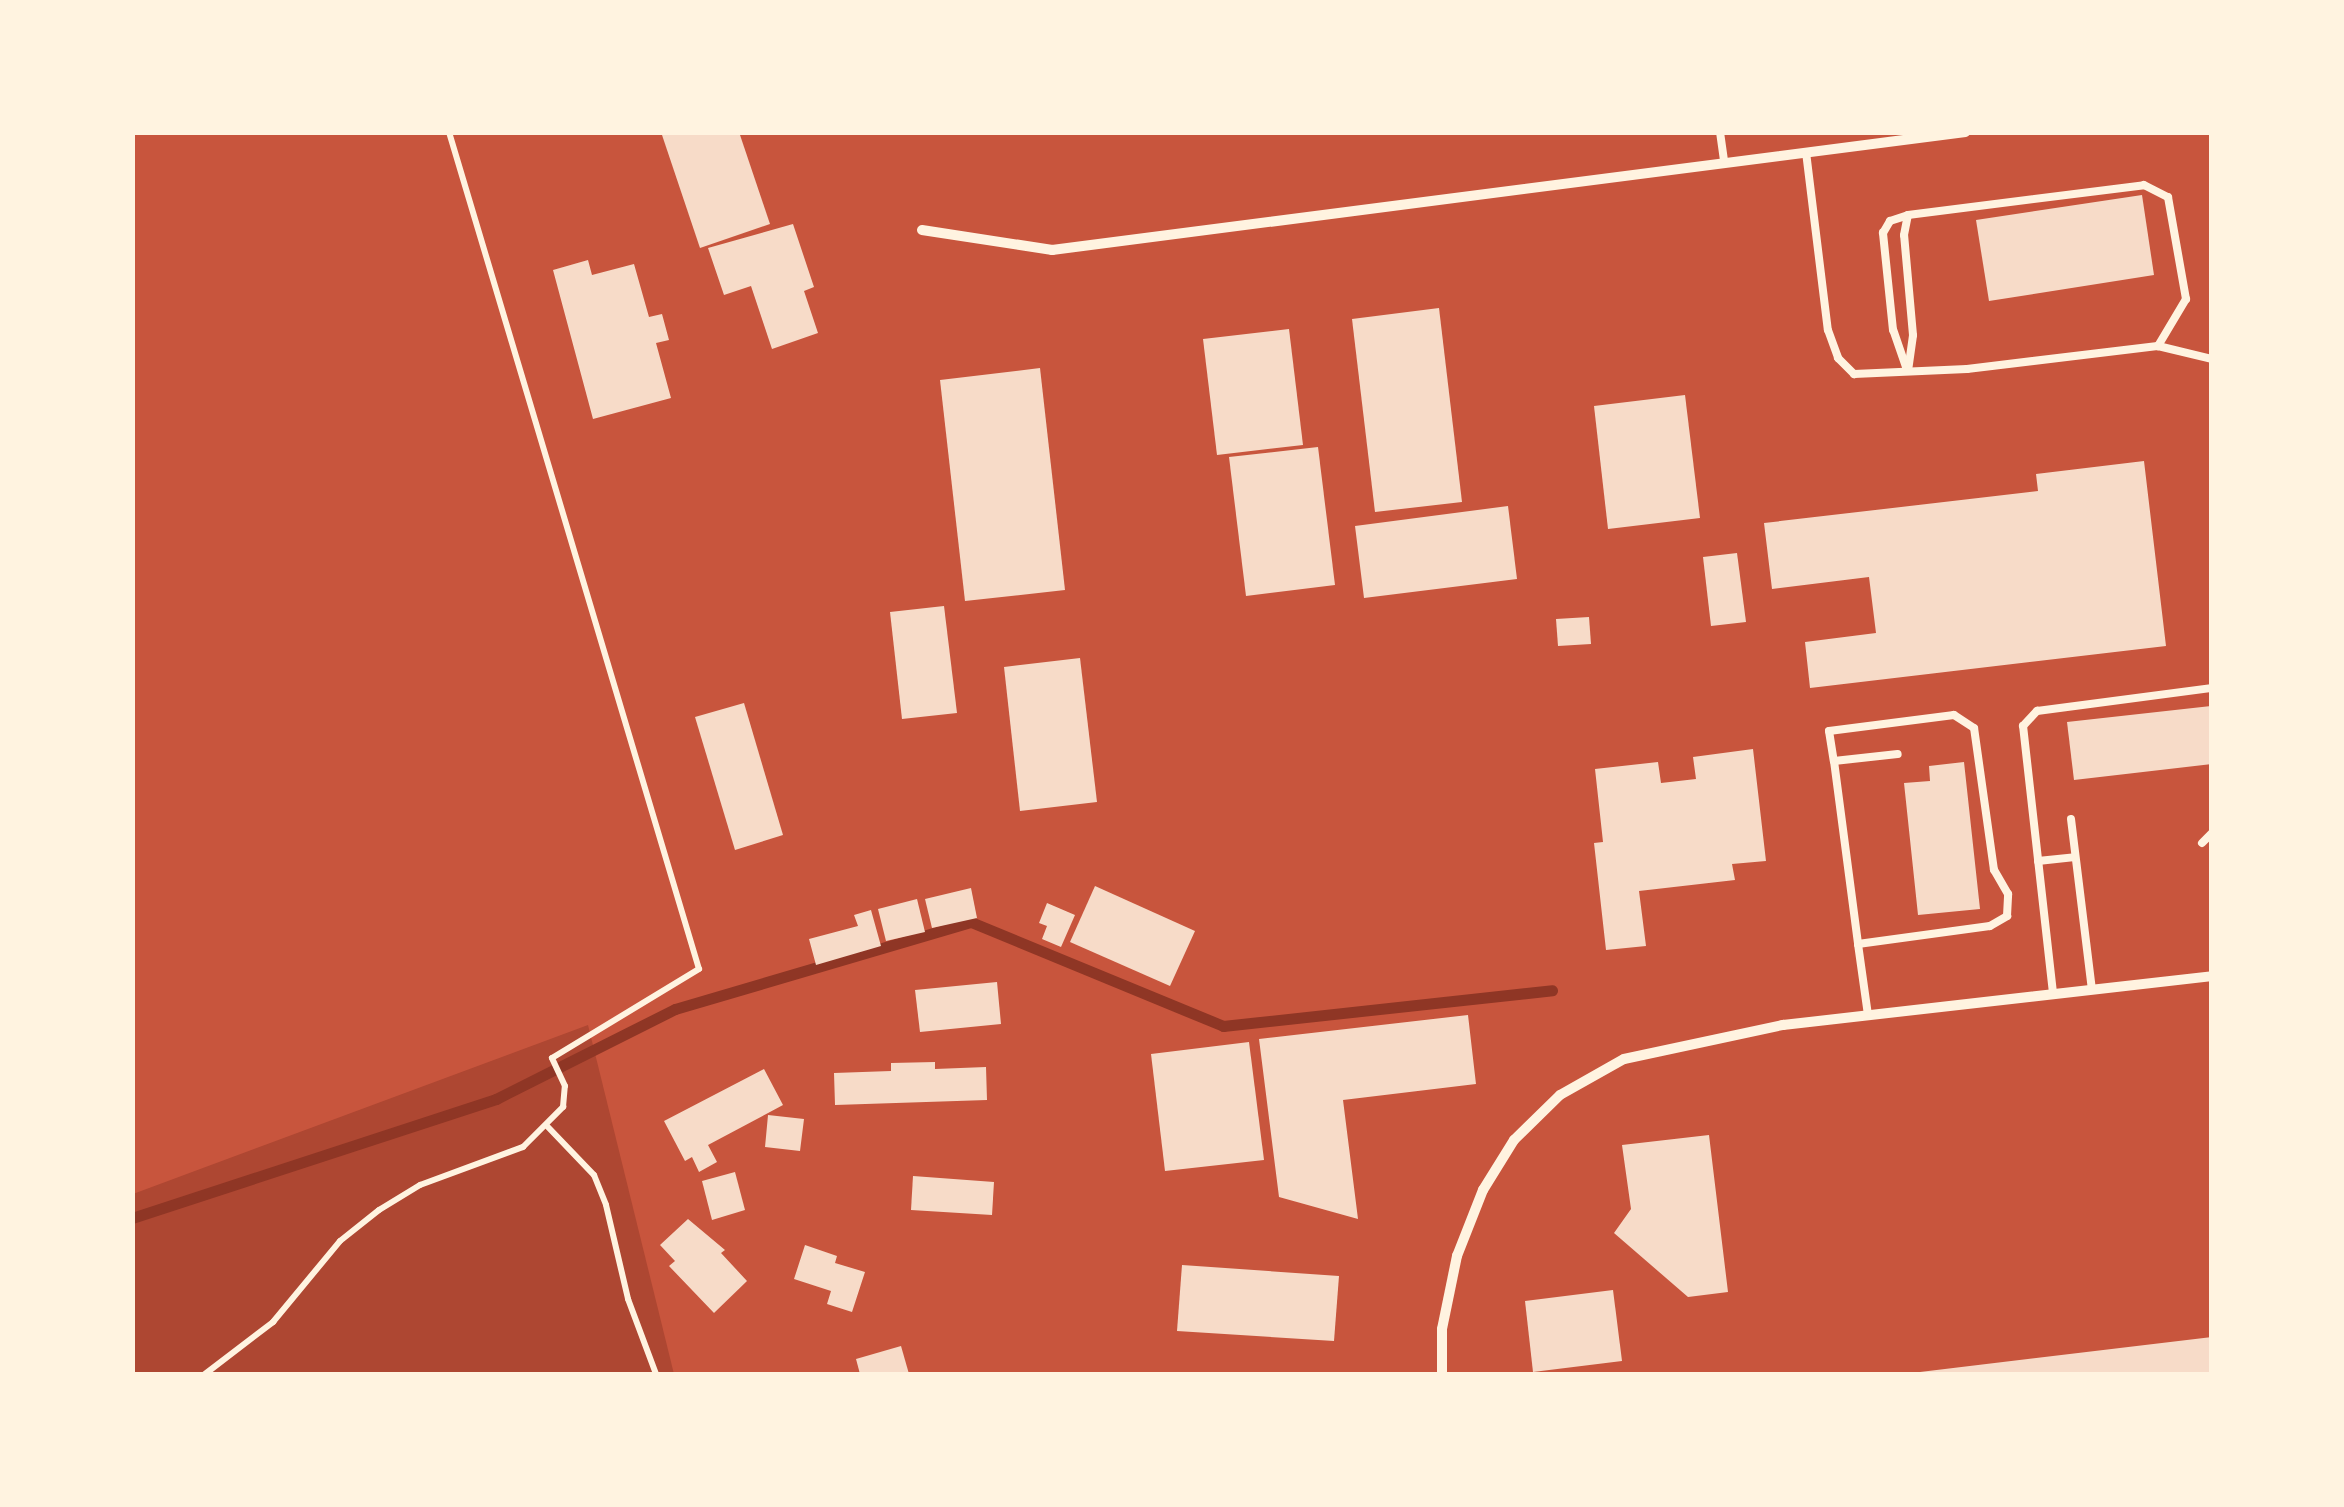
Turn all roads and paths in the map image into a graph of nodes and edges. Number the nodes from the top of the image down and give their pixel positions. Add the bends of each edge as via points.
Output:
1 (448, 132) edge
2 (1720, 132) edge
3 (1965, 132) edge
4 (1902, 136) edge
5 (1806, 152) junction
6 (1724, 162) junction
7 (1908, 216) junction
8 (922, 230) dead end
9 (2158, 346) junction
10 (2212, 359) edge
11 (1908, 371) junction
12 (2212, 688) edge
13 (1898, 754) dead end
14 (1834, 761) junction
15 (2071, 819) dead end
16 (2212, 834) edge
17 (2202, 843) dead end
18 (2076, 857) junction
19 (2038, 861) junction
20 (1858, 944) junction
21 (2212, 976) edge
22 (2092, 989) junction
23 (2054, 993) junction
24 (1868, 1016) junction
25 (548, 1126) junction
26 (205, 1374) edge
27 (656, 1374) edge
28 (1442, 1374) edge

1 - 25 path via 699,969 552,1058 565,1086 563,1107
2 - 6 lane
3 - 4 street
4 - 5 street
5 - 6 street
5 - 11 lane via 1828,330 1838,358 1854,374
6 - 8 street via 1052,250
7 - 9 lane via 2144,185 2156,189 2168,197 2186,299
7 - 11 lane
7 - 11 lane via 1890,221 1884,233 1893,330
9 - 10 lane
9 - 11 lane
12 - 19 lane via 2037,711 2022,726
13 - 14 lane
14 - 20 lane
14 - 20 lane via 1829,731 1954,716 1974,728 1994,870 2010,905 1990,926
15 - 18 lane
16 - 17 lane
18 - 19 lane
18 - 22 lane
19 - 23 lane
20 - 24 lane
21 - 22 street
22 - 23 street
23 - 24 street
24 - 28 street via 1783,1025 1624,1058 1560,1095 1514,1140 1483,1190 1457,1256 1442,1329
25 - 26 path via 523,1147 420,1185 379,1210 340,1241 273,1322
25 - 27 path via 594,1174

